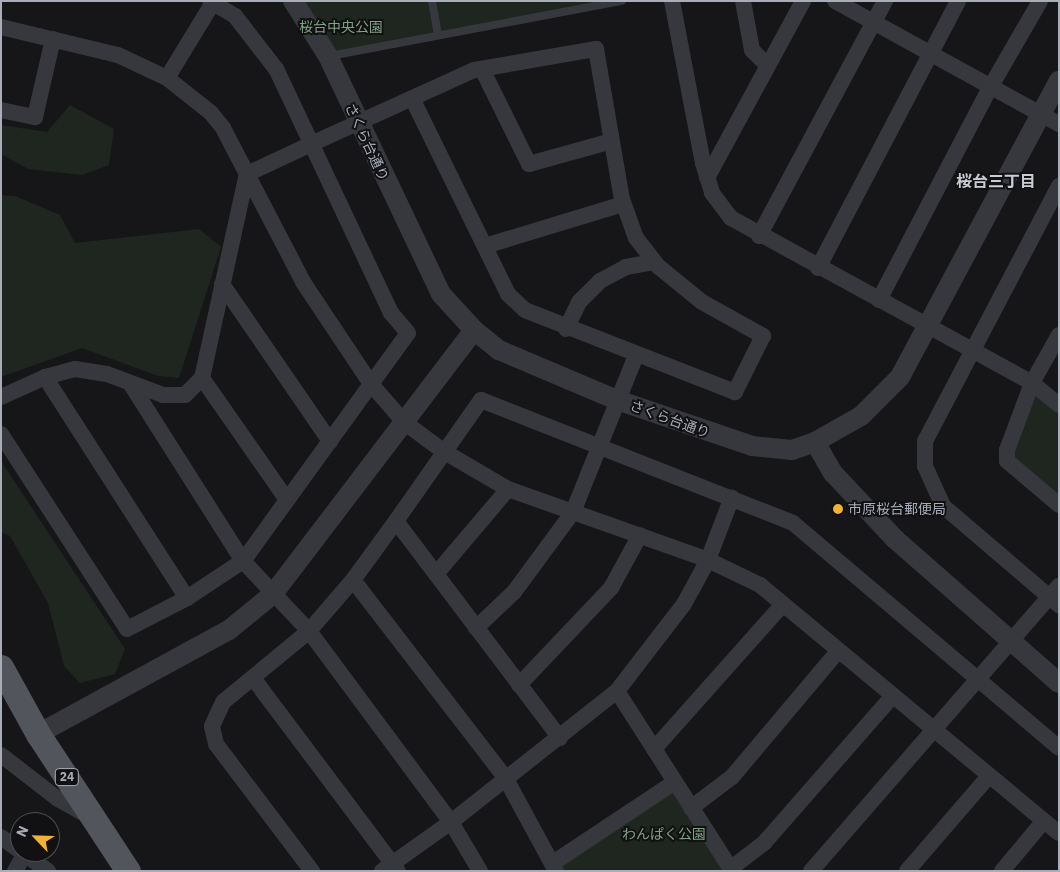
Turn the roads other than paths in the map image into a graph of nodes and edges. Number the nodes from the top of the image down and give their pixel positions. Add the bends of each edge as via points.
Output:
1 (293, 1) edge
2 (432, 1) edge
3 (622, 1) edge
4 (672, 1) edge
5 (743, 1) edge
6 (803, 1) edge
7 (836, 1) edge
8 (885, 1) edge
9 (958, 1) edge
10 (1040, 1) edge
11 (212, 2) edge
12 (874, 22) junction
13 (1, 27) edge
14 (438, 34) junction
15 (54, 39) junction
16 (932, 54) junction
17 (328, 56) junction
18 (768, 65) junction
19 (482, 69) junction
20 (167, 78) junction
21 (1059, 82) edge
22 (991, 86) junction
23 (412, 98) junction
24 (1, 110) edge
25 (1041, 115) junction
26 (357, 123) junction
27 (1059, 124) edge
28 (612, 141) junction
29 (311, 144) junction
30 (247, 174) junction
31 (708, 178) junction
32 (1059, 186) edge
33 (623, 204) junction
34 (759, 236) junction
35 (485, 246) junction
36 (656, 262) junction
37 (818, 268) junction
38 (222, 284) junction
39 (879, 300) junction
40 (927, 326) junction
41 (566, 329) junction
42 (474, 330) junction
43 (1059, 335) edge
44 (972, 351) junction
45 (636, 356) junction
46 (45, 377) junction
47 (202, 378) junction
48 (130, 383) junction
49 (1032, 383) junction
50 (371, 384) junction
51 (1, 397) edge
52 (618, 400) junction
53 (1059, 405) edge
54 (404, 422) junction
55 (1, 434) edge
56 (330, 441) junction
57 (815, 442) junction
58 (601, 448) junction
59 (443, 451) junction
60 (508, 489) junction
61 (732, 497) junction
62 (287, 500) junction
63 (1059, 505) edge
64 (573, 512) junction
65 (396, 521) junction
66 (640, 535) junction
67 (708, 560) junction
68 (243, 561) junction
69 (436, 574) junction
70 (353, 580) junction
71 (273, 594) junction
72 (1056, 596) edge
73 (187, 598) junction
74 (783, 604) junction
75 (476, 628) junction
76 (309, 631) junction
77 (1011, 641) junction
78 (838, 651) junction
79 (1, 667) edge
80 (252, 678) junction
81 (978, 679) junction
82 (1059, 683) edge
83 (519, 685) junction
84 (617, 691) junction
85 (892, 697) junction
86 (932, 731) junction
87 (38, 734) junction
88 (560, 738) junction
89 (1059, 748) edge
90 (654, 749) junction
91 (1, 755) edge
92 (988, 777) junction
93 (506, 779) junction
94 (675, 782) junction
95 (691, 808) junction
96 (96, 820) junction
97 (451, 822) junction
98 (1043, 822) junction
99 (1059, 833) edge
100 (34, 862) edge
101 (555, 867) edge
102 (391, 868) edge
103 (731, 870) edge
104 (48, 871) edge
105 (128, 871) edge
106 (135, 871) edge
107 (312, 871) edge
108 (480, 871) edge
109 (812, 871) edge
110 (907, 871) edge
111 (1002, 871) edge

1 - 17 street, さくら台通り
2 - 14 lane
3 - 14 lane
4 - 31 street
5 - 18 street via 752,50
6 - 18 street
7 - 12 street
8 - 12 street
9 - 16 street
10 - 22 street
11 - 20 street
11 - 29 street via 235,16 271,62
12 - 16 street
12 - 34 street
13 - 15 street
14 - 17 lane
15 - 20 street via 118,55
15 - 24 street via 35,118
16 - 22 street
16 - 37 street
17 - 26 street, さくら台通り
18 - 31 street
19 - 23 street
19 - 28 street via 529,164
19 - 28 street via 596,49
20 - 30 street via 200,103 223,128
21 - 25 street, さくら台通り
22 - 25 street
22 - 39 street
23 - 26 street
23 - 35 street
25 - 27 street
25 - 40 street, さくら台通り
26 - 29 street
26 - 42 street, さくら台通り via 441,294
28 - 33 street
29 - 30 street
29 - 50 street via 391,313 408,333
30 - 38 street
30 - 50 street via 303,282
31 - 34 street via 712,193 731,218
32 - 44 street
33 - 35 street
33 - 36 street via 636,238
34 - 37 street
35 - 41 street via 508,294 525,310
36 - 41 street via 626,267 600,281 579,302
36 - 45 street via 702,302 763,336 735,392
37 - 39 street
38 - 47 street
38 - 56 street
39 - 40 street
40 - 44 street
40 - 57 street, さくら台通り via 900,377 861,416
41 - 45 street
42 - 52 street, さくら台通り via 499,350
42 - 54 street
43 - 49 street
44 - 49 street
44 - 72 street via 925,441 925,466 943,506
45 - 52 street
46 - 48 street via 75,369 107,374
46 - 51 street
46 - 73 street
47 - 48 street via 185,394 163,395
47 - 62 street
48 - 68 street
49 - 53 street
49 - 63 street via 1007,450 1007,461
50 - 54 street
50 - 56 street
52 - 57 street, さくら台通り via 752,446 792,450
52 - 58 street
54 - 59 street
54 - 71 street
55 - 73 street via 127,629
56 - 62 street
57 - 77 street via 833,473 881,525
58 - 59 street via 481,400
58 - 61 street
58 - 64 street
59 - 60 street
59 - 65 street
60 - 64 street
60 - 69 street
61 - 67 street
61 - 81 street via 793,523
62 - 68 street
64 - 66 street
64 - 75 street via 514,592
65 - 69 street
65 - 70 street
66 - 67 street
66 - 83 street via 610,588
67 - 74 street via 760,585
67 - 84 street via 684,604
68 - 71 street
68 - 73 street
69 - 75 street
70 - 76 street
70 - 93 street
71 - 76 street
71 - 87 street via 229,630
72 - 77 street
74 - 78 street
74 - 90 street
75 - 83 street
76 - 80 street
76 - 97 street
77 - 81 street
77 - 82 street
78 - 85 street
78 - 95 street via 732,777
79 - 87 main road, 24
80 - 102 street
80 - 107 street via 223,702 212,726 216,744
81 - 86 street
81 - 89 street
83 - 88 street
84 - 88 street
84 - 90 street
85 - 86 street
85 - 103 street via 764,843
86 - 92 street
86 - 109 street
87 - 96 main road, 24
88 - 93 street
90 - 94 street
91 - 96 street via 58,799
92 - 98 street
92 - 110 street
93 - 97 street
93 - 101 street
94 - 95 street
94 - 101 street
95 - 103 street
96 - 105 main road, 24
96 - 106 main road, 24
97 - 102 street
97 - 108 street
98 - 99 street
98 - 111 street
100 - 104 street

